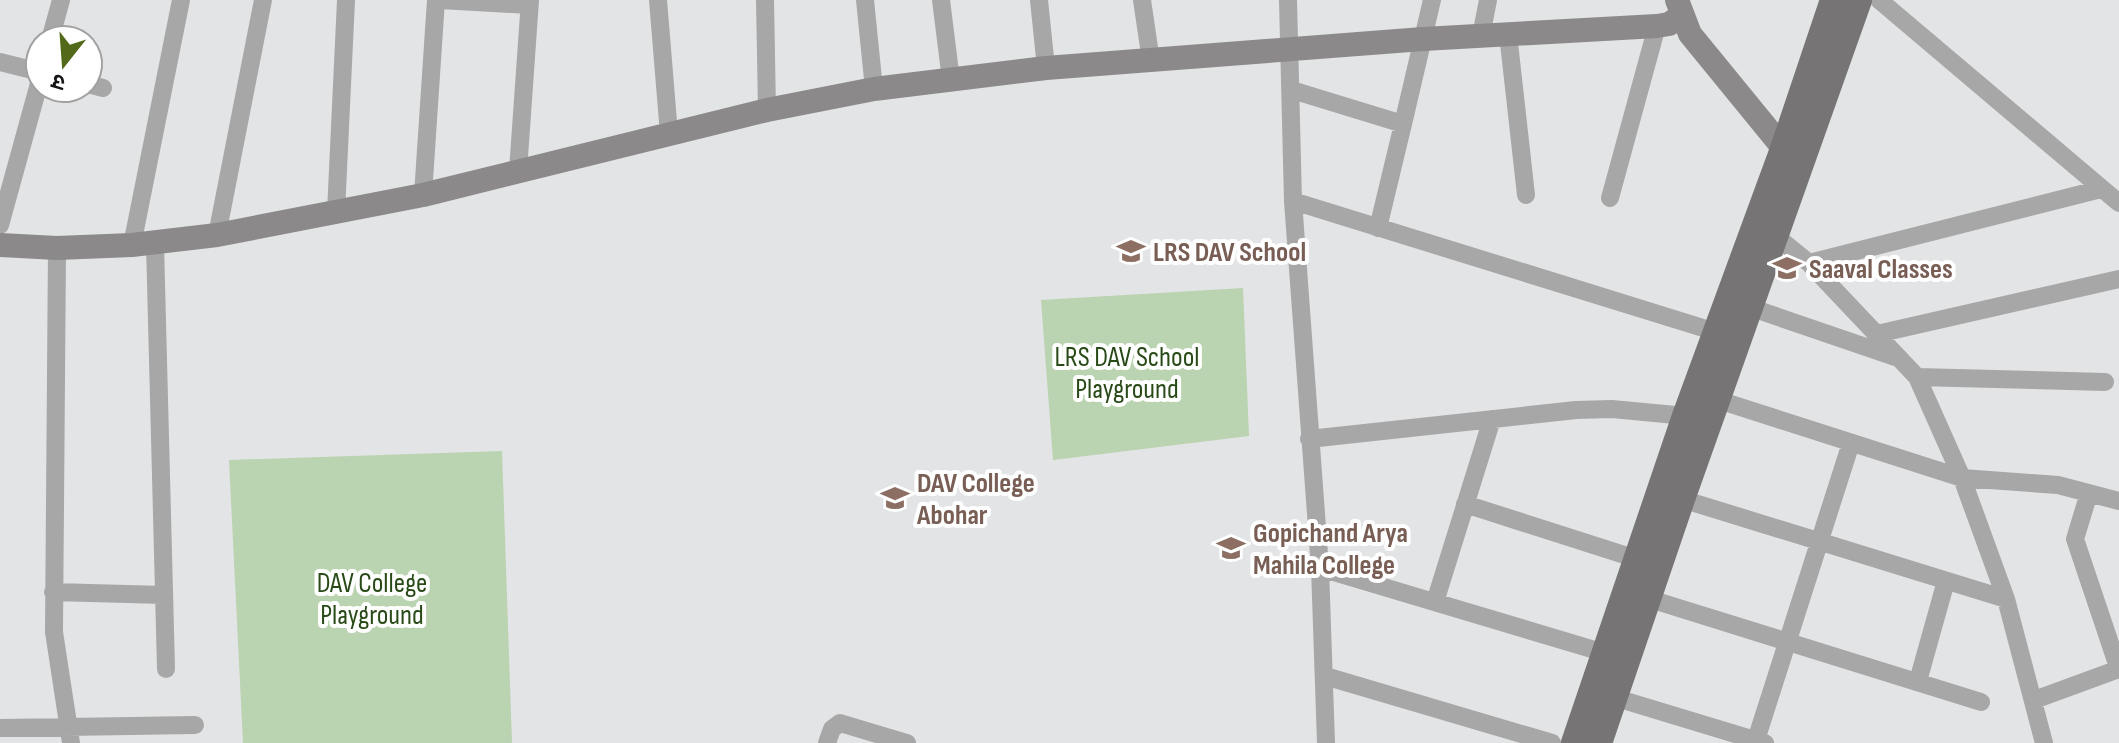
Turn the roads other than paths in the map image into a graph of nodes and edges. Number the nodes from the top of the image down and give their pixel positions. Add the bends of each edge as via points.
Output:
1 (61, 0) edge
2 (181, 0) edge
3 (263, 0) edge
4 (346, 0) edge
5 (438, 0) edge
6 (658, 0) edge
7 (765, 0) edge
8 (865, 0) edge
9 (941, 0) edge
10 (1039, 0) edge
11 (1142, 0) edge
12 (1288, 0) edge
13 (1432, 0) edge
14 (1488, 0) edge
15 (1834, 0) edge
16 (1858, 0) edge
17 (1879, 0) edge
18 (529, 3) edge
19 (1683, 5) edge
20 (54, 24) edge
21 (1657, 26) junction
22 (1508, 34) junction
23 (1481, 36) junction
24 (1423, 39) junction
25 (1291, 51) junction
26 (1151, 61) junction
27 (0, 62) edge
28 (24, 68) edge
29 (1046, 68) junction
30 (951, 80) junction
31 (874, 89) junction
32 (1292, 90) junction
33 (33, 104) edge
34 (767, 110) junction
35 (1403, 124) junction
36 (669, 134) junction
37 (1784, 149) junction
38 (518, 171) junction
39 (2101, 189) junction
40 (423, 195) junction
41 (1526, 195) dead end
42 (1610, 198) dead end
43 (1293, 201) junction
44 (2119, 203) edge
45 (336, 212) junction
46 (0, 225) edge
47 (1378, 228) junction
48 (1766, 228) junction
49 (217, 235) junction
50 (0, 245) edge
51 (144, 245) junction
52 (57, 248) junction
53 (1809, 263) junction
54 (2119, 279) edge
55 (1749, 307) junction
56 (1716, 332) junction
57 (1877, 334) junction
58 (1900, 359) junction
59 (1917, 377) junction
60 (2105, 382) dead end
61 (1699, 403) junction
62 (1492, 419) junction
63 (1309, 439) junction
64 (1851, 443) junction
65 (1962, 478) junction
66 (2089, 493) junction
67 (1671, 495) junction
68 (2119, 501) edge
69 (1465, 504) junction
70 (1820, 543) junction
71 (1637, 559) junction
72 (1320, 568) junction
73 (1946, 581) junction
74 (53, 592) junction
75 (164, 595) junction
76 (1637, 595) junction
77 (2006, 599) junction
78 (1435, 602) junction
79 (1788, 643) junction
80 (1605, 653) junction
81 (166, 669) dead end
82 (2119, 669) edge
83 (1325, 676) junction
84 (1918, 681) junction
85 (1604, 694) junction
86 (2034, 700) junction
87 (1981, 702) dead end
88 (195, 725) dead end
89 (0, 728) edge
90 (70, 734) edge
91 (1761, 742) edge
92 (827, 743) edge
93 (907, 743) edge
94 (1326, 743) edge
95 (1552, 743) edge
96 (1575, 743) edge
97 (1598, 743) edge
98 (2044, 743) edge

1 - 20 street
2 - 51 street
3 - 49 street
4 - 45 street
5 - 18 street
5 - 40 street
6 - 36 street
7 - 34 street
8 - 31 street
9 - 30 street
10 - 29 street
11 - 26 street
12 - 25 street
13 - 24 street
14 - 23 street
15 - 37 main road
16 - 48 main road
17 - 39 street
18 - 38 street
19 - 21 street via 1669,24
19 - 37 street via 1690,34
21 - 22 street
21 - 42 street
22 - 23 street
22 - 41 street
23 - 24 street
24 - 25 street
24 - 35 street
25 - 26 street
25 - 32 street
26 - 29 street
27 - 28 street
29 - 30 street
30 - 31 street
31 - 34 street
32 - 35 street
32 - 43 street
33 - 46 street
34 - 36 street
35 - 47 street
36 - 38 street
37 - 48 main road
38 - 40 street
39 - 44 street
39 - 53 street
40 - 45 street
43 - 47 street
43 - 63 street
45 - 49 street
47 - 56 street
48 - 53 street
48 - 55 main road
48 - 56 main road
49 - 51 street
50 - 52 street
51 - 52 street
51 - 75 street
52 - 74 street
53 - 57 street
54 - 57 street
55 - 58 street
55 - 61 main road
56 - 61 main road
57 - 58 street
58 - 59 street
59 - 60 street
59 - 65 street
61 - 62 street
61 - 64 street
61 - 67 main road
62 - 63 street
62 - 69 street
63 - 72 street
64 - 65 street
64 - 70 street
65 - 66 street via 2058,485
65 - 77 street
66 - 68 street
66 - 82 street via 2075,539
67 - 70 street
67 - 71 main road
67 - 76 main road
69 - 71 street
69 - 78 street
70 - 73 street
70 - 79 street
71 - 76 main road
72 - 78 street
72 - 83 street
73 - 77 street
73 - 84 street
74 - 75 street
74 - 90 street via 57,662
75 - 81 street
76 - 79 street
76 - 80 main road
76 - 85 main road
77 - 86 street
78 - 80 street
79 - 84 street
79 - 91 street
80 - 85 main road
82 - 86 street
83 - 94 street
83 - 95 street
84 - 87 street
85 - 91 street
85 - 96 main road
85 - 97 main road
86 - 98 street
88 - 90 street
89 - 90 street
92 - 93 street via 840,723

